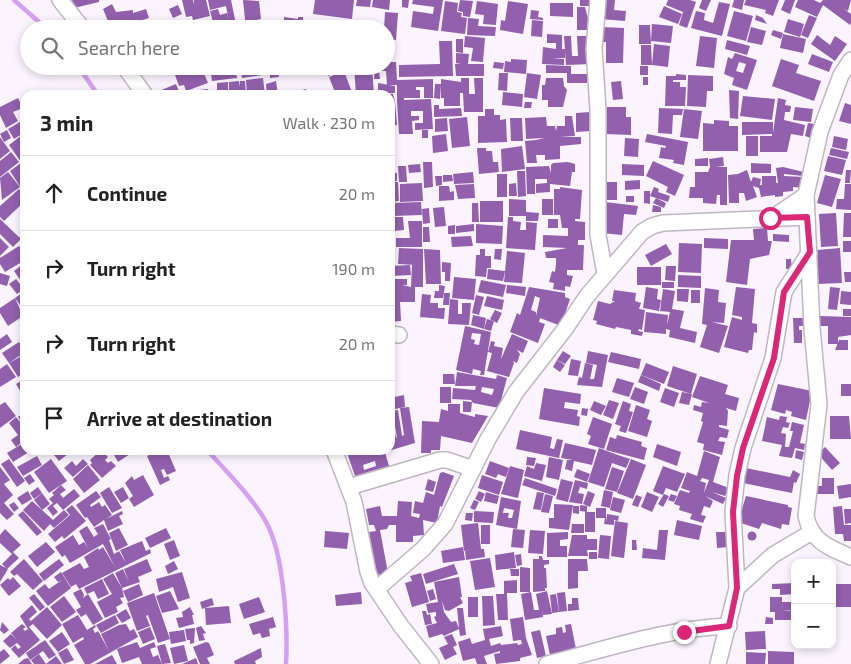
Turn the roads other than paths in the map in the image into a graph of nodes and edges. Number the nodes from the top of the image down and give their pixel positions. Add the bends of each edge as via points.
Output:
1 (60, 0) edge
2 (598, 0) edge
3 (76, 20) edge
4 (851, 60) edge
5 (131, 75) edge
6 (141, 90) edge
7 (806, 195) junction
8 (807, 217) junction
9 (770, 218) junction
10 (810, 252) junction
11 (605, 274) junction
12 (336, 455) edge
13 (473, 469) junction
14 (349, 487) junction
15 (810, 533) junction
16 (851, 557) edge
17 (378, 588) junction
18 (737, 588) junction
19 (729, 626) junction
20 (431, 664) edge
21 (547, 664) edge
22 (718, 664) edge

1 - 3 street
2 - 11 street via 594,48 598,110 598,235
4 - 7 street via 841,75 820,132
5 - 6 street
7 - 8 street
7 - 9 street
8 - 9 street
8 - 10 street
9 - 11 street via 652,226 631,243
10 - 15 street via 818,404 806,516
10 - 18 street via 784,292 772,366 743,448 733,512
11 - 13 street via 516,392
12 - 14 street
13 - 14 street via 440,460
13 - 17 street via 445,524 423,549
14 - 17 street via 361,527 368,572
15 - 16 street
15 - 18 street via 773,555
17 - 20 street via 401,626
18 - 19 street
19 - 21 street via 671,634
19 - 22 street

